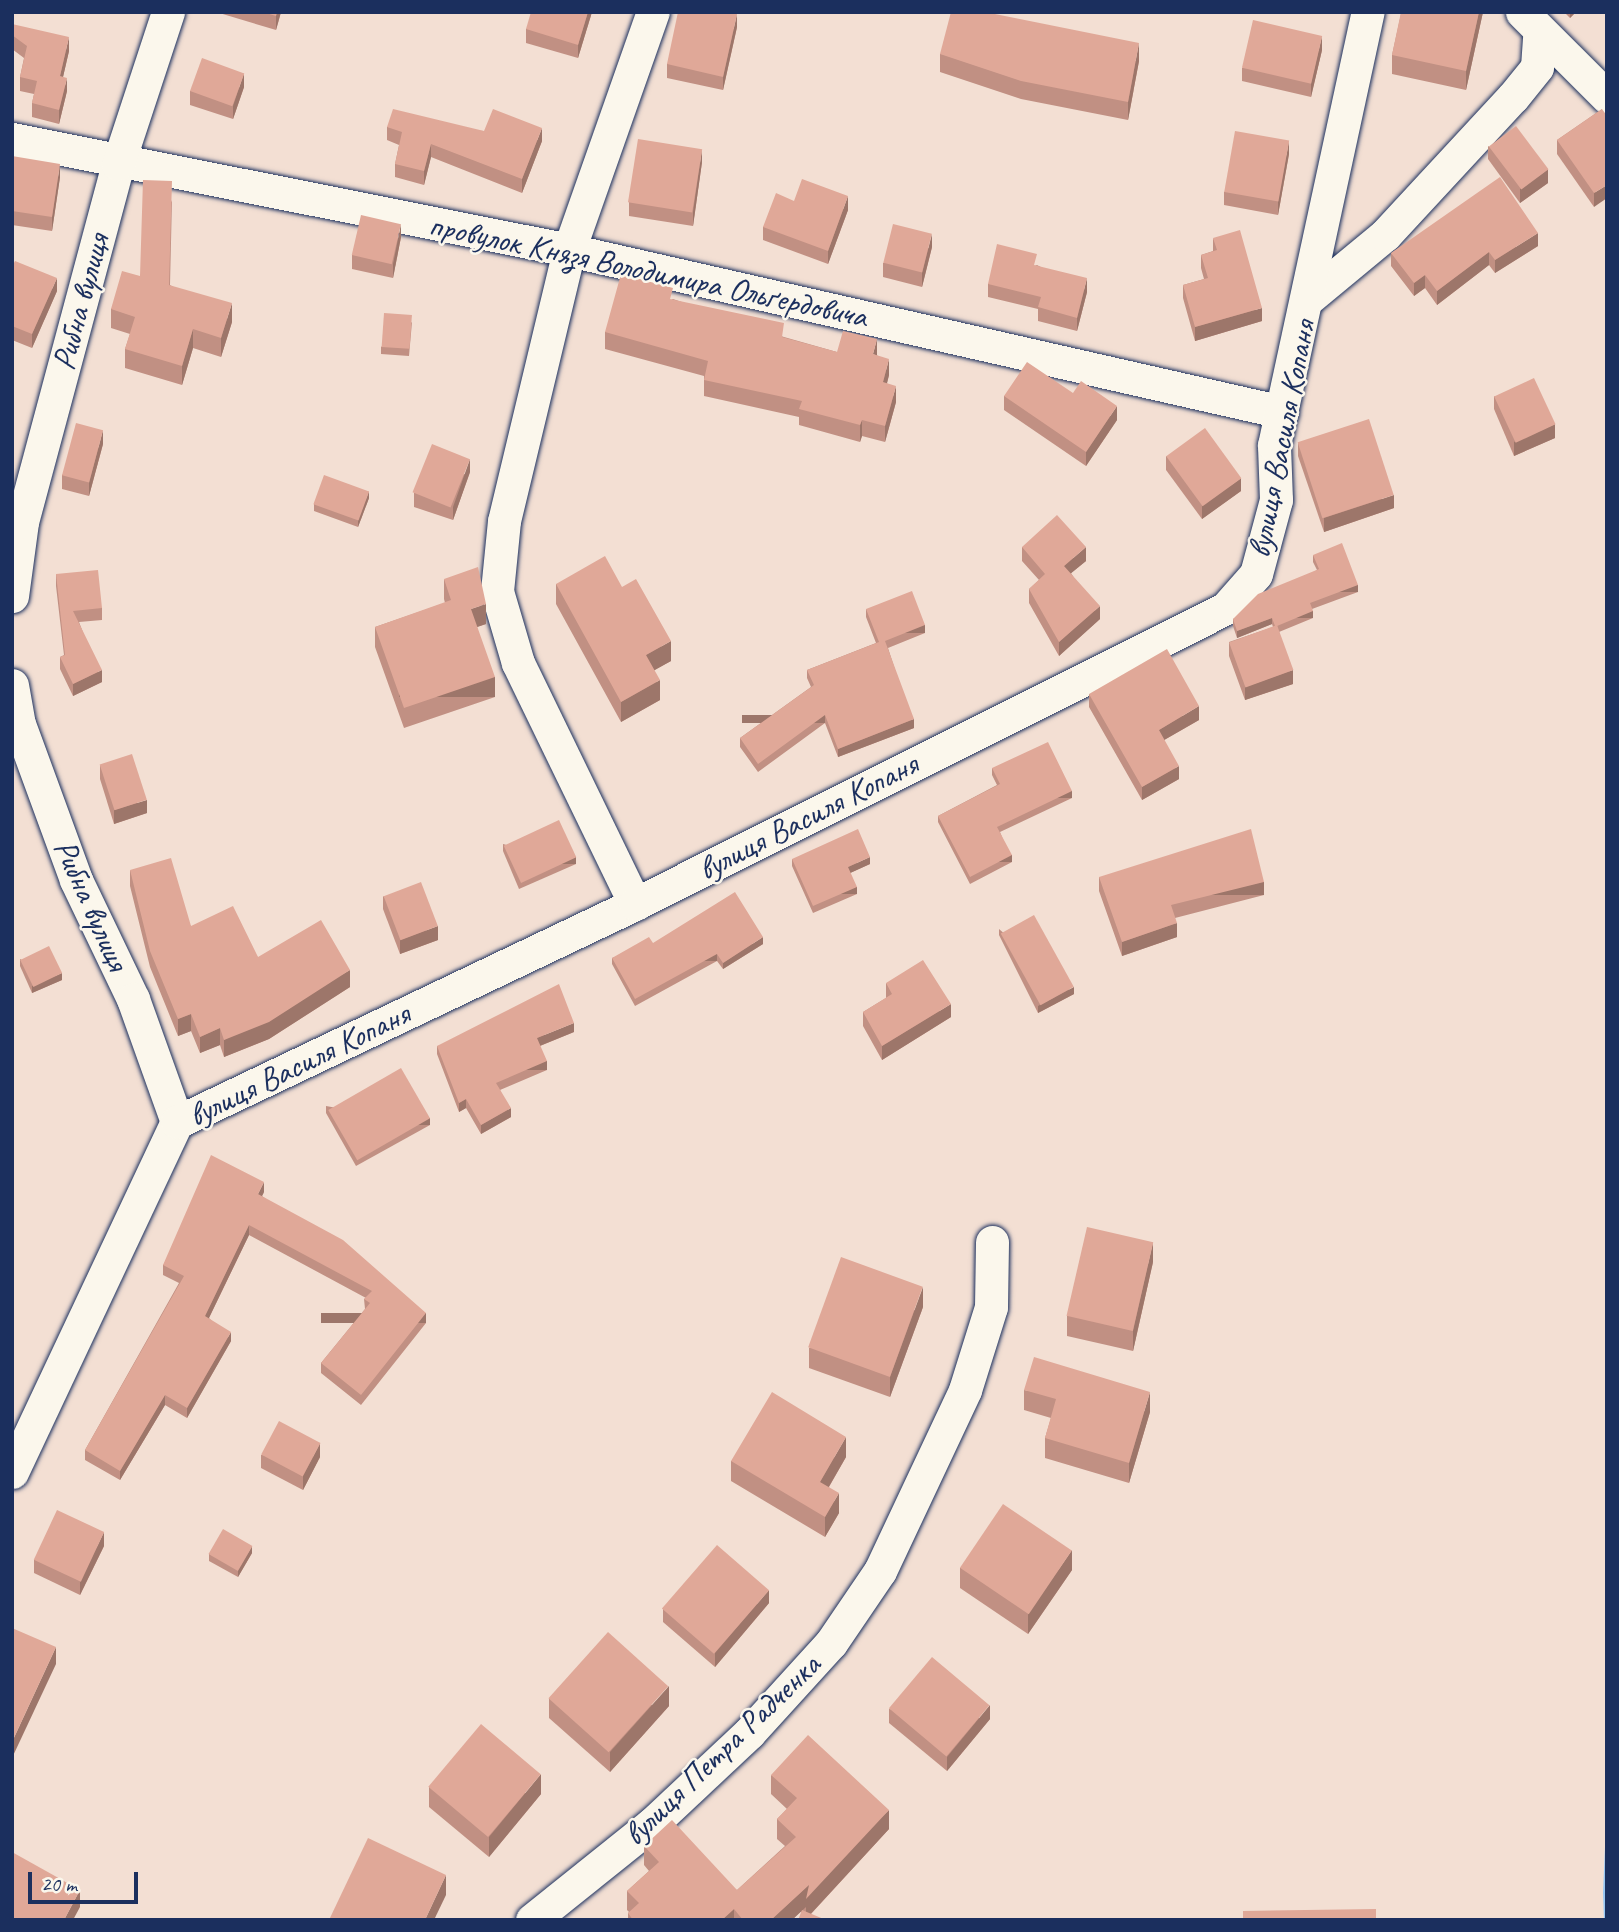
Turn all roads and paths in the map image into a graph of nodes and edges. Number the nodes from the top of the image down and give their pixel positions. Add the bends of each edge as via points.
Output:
1 (168, 12) edge
2 (653, 12) edge
3 (1368, 12) edge
4 (1531, 23) edge
5 (1607, 97) edge
6 (12, 139) edge
7 (118, 163) junction
8 (569, 250) junction
9 (1310, 297) junction
10 (1282, 412) junction
11 (12, 596) edge
12 (12, 685) edge
13 (635, 904) junction
14 (177, 1122) junction
15 (992, 1242) dead end
16 (12, 1472) edge
17 (532, 1920) edge

1 - 7 street, Рибна вулиця
2 - 8 street
3 - 9 street, вулиця Василя Копаня
4 - 5 street
4 - 9 street via 1537,67 1513,97 1385,235
6 - 7 street, провулок Князя Володимира Ольґердовича
7 - 8 street, провулок Князя Володимира Ольґердовича
7 - 11 street, Рибна вулиця via 22,522
8 - 10 street, провулок Князя Володимира Ольґердовича
8 - 13 street via 504,520 497,590 518,663
9 - 10 street, вулиця Василя Копаня
10 - 13 street, вулиця Василя Копаня via 1274,445 1276,500 1256,574 1226,608
12 - 14 street, Рибна вулиця via 19,724 76,880 133,999
13 - 14 street, вулиця Василя Копаня
14 - 16 street, вулиця Василя Копаня
15 - 17 street, вулиця Петра Радченка via 991,1307 965,1390 873,1581 831,1643 748,1733 652,1824

